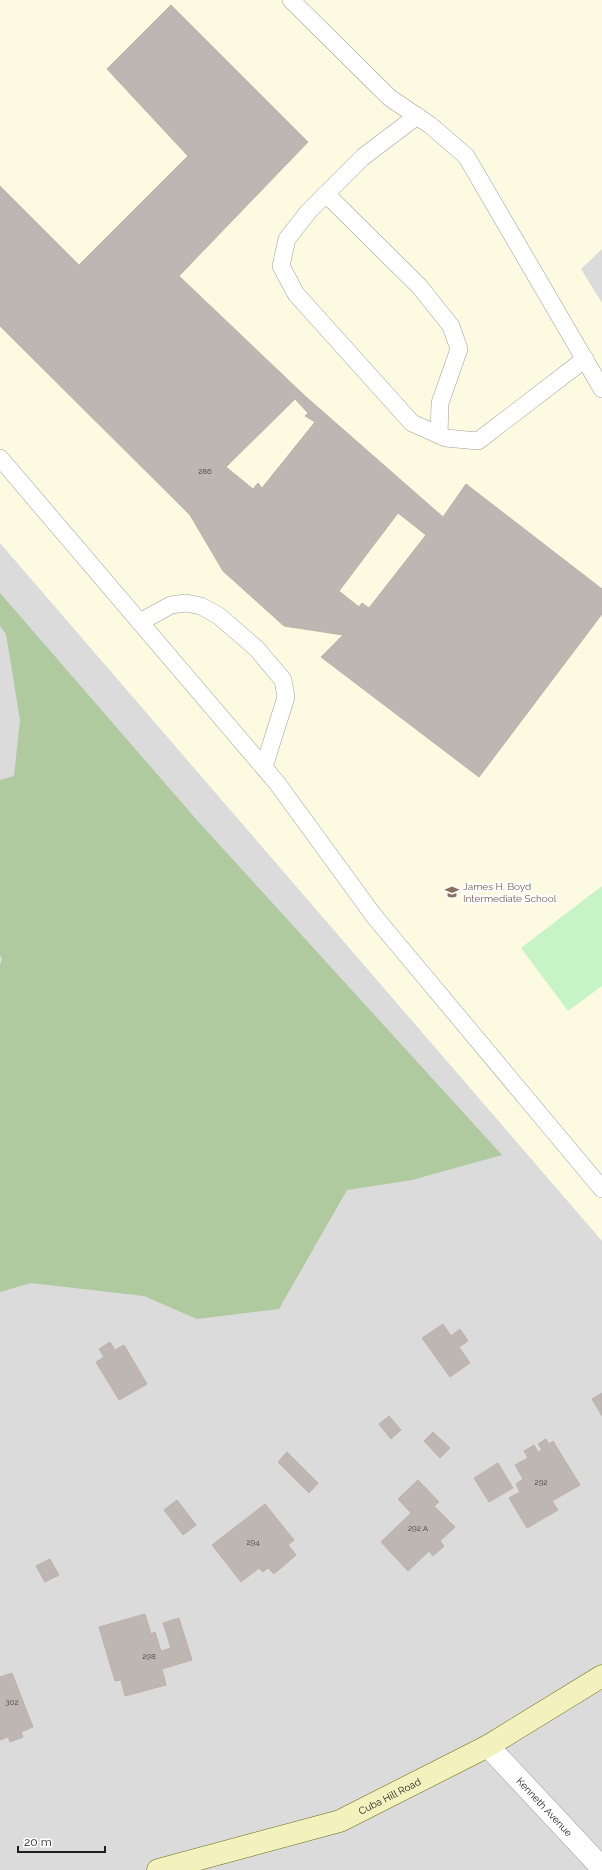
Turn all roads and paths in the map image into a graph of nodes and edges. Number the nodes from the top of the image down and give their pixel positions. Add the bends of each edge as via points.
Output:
1 (291, 0) edge
2 (417, 116) junction
3 (326, 194) junction
4 (584, 358) junction
5 (602, 389) edge
6 (439, 435) junction
7 (0, 458) edge
8 (140, 622) junction
9 (264, 767) junction
10 (602, 1189) edge
11 (602, 1676) edge
12 (488, 1746) junction
13 (602, 1868) edge
14 (158, 1870) edge

1 - 2 lane via 390,98
2 - 3 lane via 363,157
2 - 4 lane via 430,124 466,156
3 - 6 lane via 419,286 451,326 459,349 440,403
3 - 6 lane via 287,239 281,266 296,294 412,423
4 - 5 lane
4 - 6 lane via 478,441
7 - 8 lane
8 - 9 lane
8 - 9 lane via 171,604 201,606 219,616 257,649 283,680 286,696
9 - 10 lane via 374,916
11 - 12 main road, Cuba Hill Road
12 - 13 street, Kenneth Avenue
12 - 14 main road, Cuba Hill Road via 340,1821

